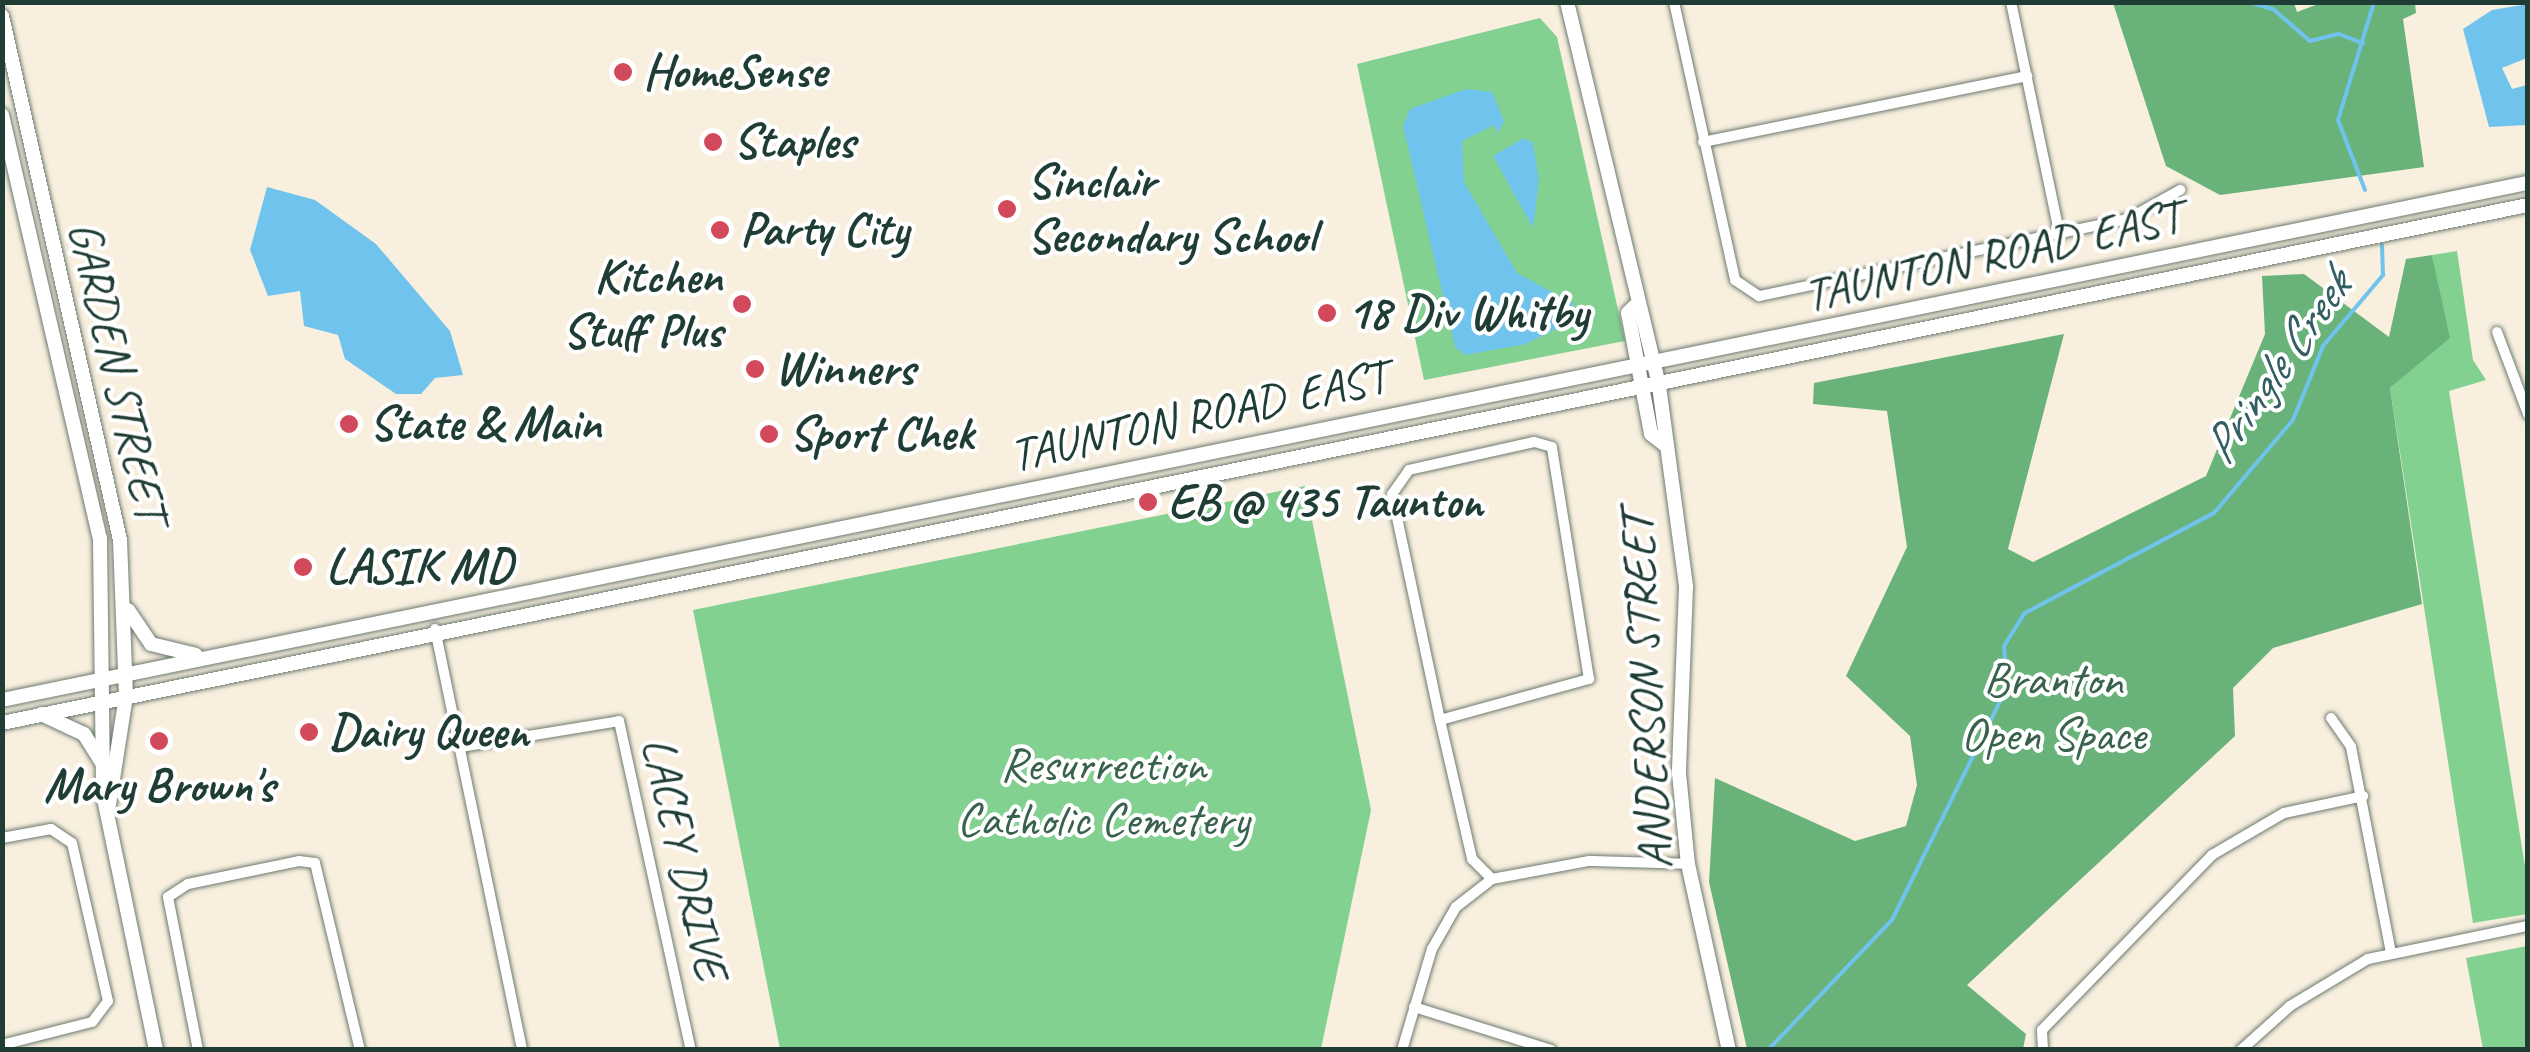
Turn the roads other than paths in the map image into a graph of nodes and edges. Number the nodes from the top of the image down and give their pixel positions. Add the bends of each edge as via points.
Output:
1 (1567, 2) edge
2 (1674, 2) edge
3 (2012, 2) edge
4 (2, 16) edge
5 (2027, 76) junction
6 (2, 114) edge
7 (1703, 142) junction
8 (2528, 183) edge
9 (2180, 190) dead end
10 (2528, 205) edge
11 (2060, 236) junction
12 (2154, 260) junction
13 (2051, 280) junction
14 (2160, 282) junction
15 (2057, 304) junction
16 (1635, 306) junction
17 (2496, 332) dead end
18 (1656, 364) junction
19 (1639, 368) junction
20 (2525, 381) edge
21 (1659, 386) junction
22 (1643, 390) junction
23 (2528, 414) edge
24 (1664, 445) junction
25 (124, 595) junction
26 (435, 628) junction
27 (205, 655) junction
28 (126, 678) junction
29 (105, 682) junction
30 (126, 696) junction
31 (2, 700) edge
32 (106, 700) junction
33 (41, 714) junction
34 (2331, 718) dead end
35 (1440, 720) junction
36 (2, 723) edge
37 (461, 747) junction
38 (104, 770) junction
39 (2363, 796) junction
40 (109, 805) junction
41 (2, 838) edge
42 (1688, 864) junction
43 (1492, 880) junction
44 (2528, 926) edge
45 (2391, 953) junction
46 (1414, 1007) junction
47 (2, 1045) edge
48 (156, 1050) edge
49 (198, 1050) edge
50 (360, 1050) edge
51 (522, 1050) edge
52 (692, 1050) edge
53 (1402, 1050) edge
54 (1551, 1050) edge
55 (1729, 1050) edge
56 (2043, 1050) edge
57 (2241, 1050) edge

1 - 16 main road, ANDERSON STREET
2 - 7 street
3 - 5 street
4 - 25 main road, GARDEN STREET via 49,248 103,438
5 - 7 street
5 - 11 street
6 - 29 main road, GARDEN STREET via 100,538
7 - 11 street via 1734,280 1758,296
8 - 12 main road, TAUNTON ROAD EAST
9 - 11 street via 2128,219
10 - 14 main road, TAUNTON ROAD EAST
12 - 13 main road, TAUNTON ROAD EAST
12 - 14 main road
13 - 15 main road
13 - 18 main road, TAUNTON ROAD EAST
14 - 15 main road, TAUNTON ROAD EAST
15 - 21 main road, TAUNTON ROAD EAST
16 - 18 main road, ANDERSON STREET
16 - 19 main road, ANDERSON STREET
17 - 20 street
18 - 19 main road, TAUNTON ROAD EAST
18 - 21 main road, ANDERSON STREET
19 - 22 main road, ANDERSON STREET
19 - 27 main road, TAUNTON ROAD EAST
20 - 23 street
21 - 22 main road, TAUNTON ROAD EAST
21 - 24 main road, ANDERSON STREET
22 - 24 main road, ANDERSON STREET via 1651,434
22 - 26 main road, TAUNTON ROAD EAST
24 - 42 main road, ANDERSON STREET via 1686,588 1679,774
25 - 27 main road via 130,622 151,644
25 - 28 main road, GARDEN STREET
26 - 30 main road, TAUNTON ROAD EAST
26 - 37 street
27 - 28 main road, TAUNTON ROAD EAST
28 - 29 main road, TAUNTON ROAD EAST
28 - 30 main road, GARDEN STREET
29 - 31 main road, TAUNTON ROAD EAST
29 - 32 main road, GARDEN STREET
30 - 32 main road, TAUNTON ROAD EAST
30 - 40 main road, GARDEN STREET
32 - 33 main road, TAUNTON ROAD EAST
32 - 38 main road, GARDEN STREET
33 - 36 main road, TAUNTON ROAD EAST
33 - 38 main road via 84,734
34 - 39 street via 2351,747
35 - 35 street via 1396,480 1409,470 1516,446 1552,447 1589,679
35 - 43 street via 1472,859
37 - 51 street
37 - 52 street, LACEY DRIVE via 618,722
38 - 40 main road, GARDEN STREET
39 - 45 street
39 - 56 street via 2284,814 2212,854 2042,1030
40 - 48 main road, GARDEN STREET via 114,872
41 - 47 street via 50,829 72,843 108,1002 92,1022
42 - 43 street via 1540,864
42 - 55 main road, ANDERSON STREET
43 - 46 street via 1456,907
44 - 45 street
45 - 57 street via 2328,980
46 - 53 street
46 - 54 street
49 - 50 street via 168,897 188,884 299,861 316,863

